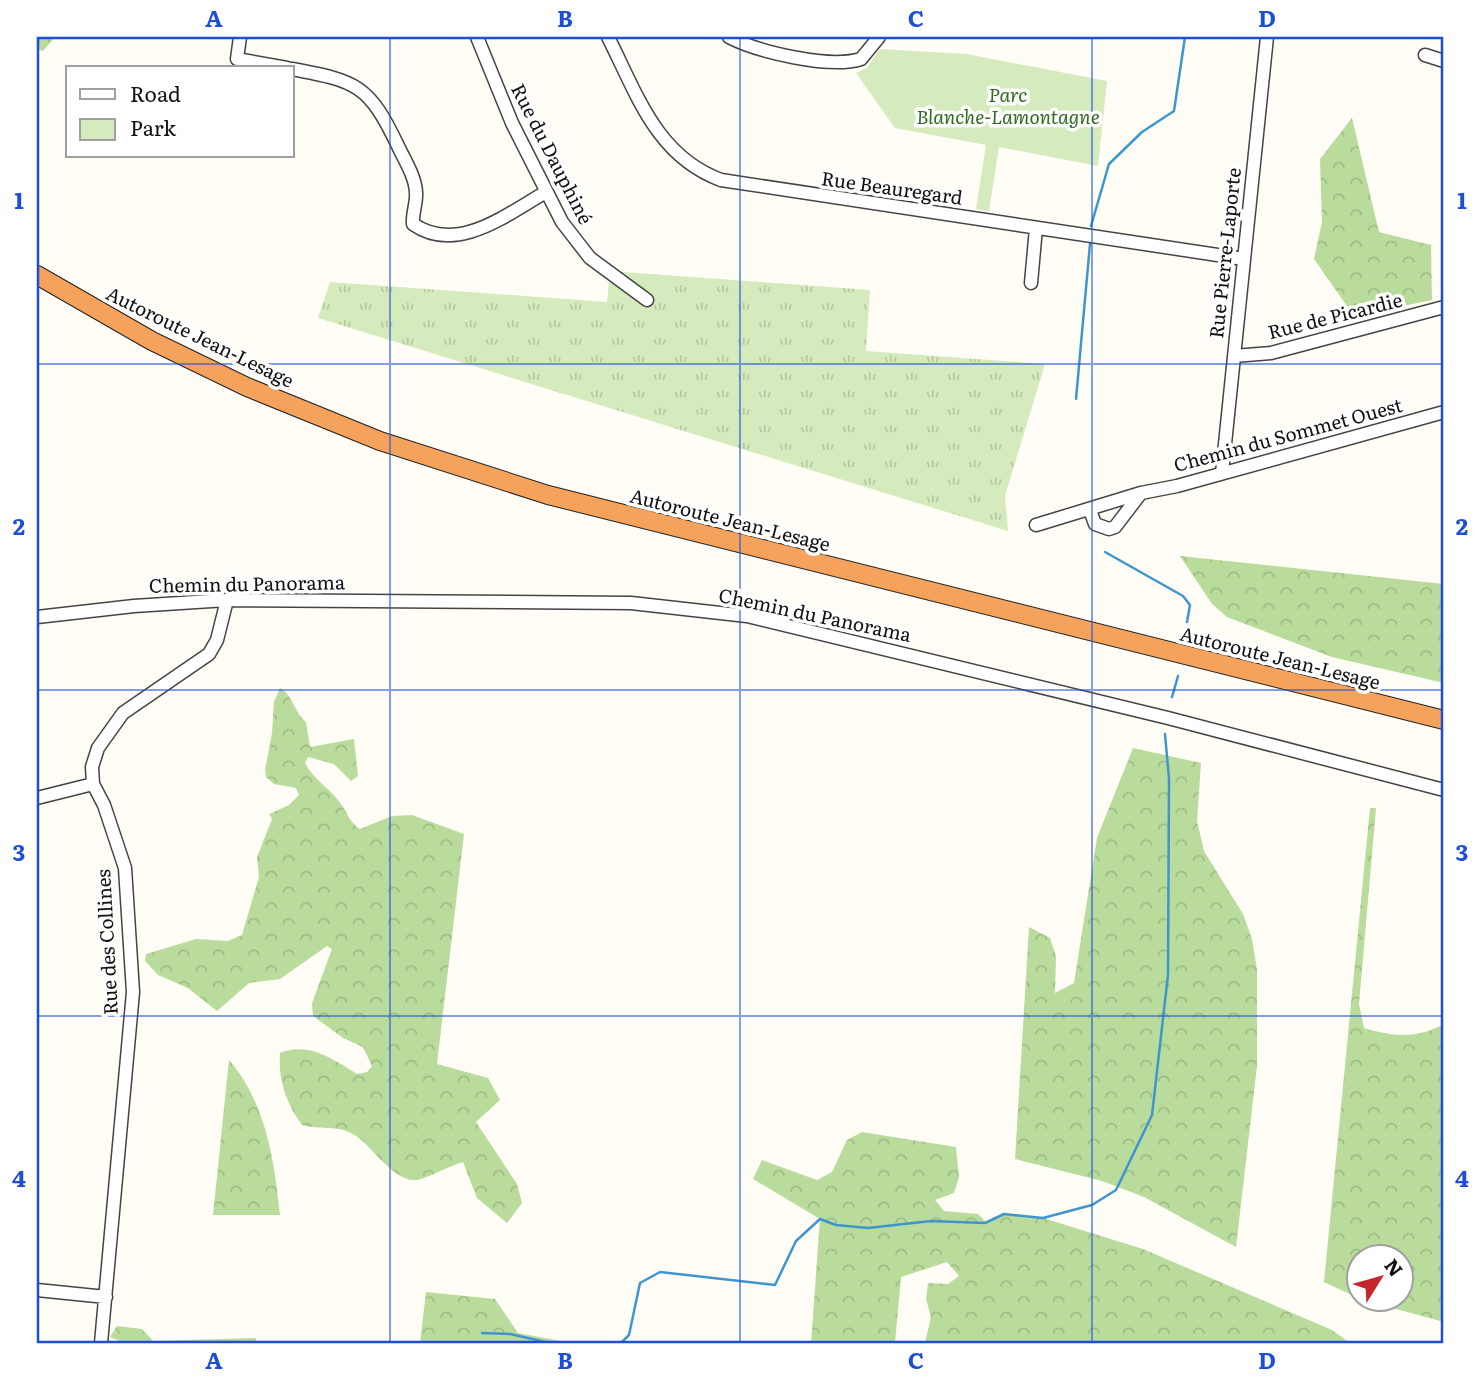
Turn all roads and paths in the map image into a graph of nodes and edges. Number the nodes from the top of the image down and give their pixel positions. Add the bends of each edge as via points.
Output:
1 (240, 37) edge
2 (477, 37) edge
3 (608, 37) edge
4 (729, 37) edge
5 (879, 37) edge
6 (1267, 37) edge
7 (1425, 55) dead end
8 (1444, 61) edge
9 (276, 66) edge
10 (294, 69) edge
11 (546, 192) junction
12 (1036, 228) junction
13 (1244, 259) junction
14 (37, 275) edge
15 (1031, 283) dead end
16 (647, 300) dead end
17 (1444, 307) edge
18 (1234, 356) junction
19 (1444, 412) edge
20 (1222, 473) junction
21 (1141, 493) junction
22 (1090, 510) junction
23 (1036, 525) dead end
24 (227, 600) junction
25 (37, 617) edge
26 (1444, 720) edge
27 (93, 784) junction
28 (1444, 790) edge
29 (37, 798) edge
30 (37, 1290) edge
31 (106, 1297) junction
32 (101, 1343) edge

1 - 9 street via 237,59
2 - 11 street, Rue du Dauphiné
3 - 12 street, Rue Beauregard via 659,134 675,153 706,174 750,186
4 - 5 street via 761,48 838,62 861,59
6 - 13 street, Rue Pierre-Laporte
7 - 8 street
10 - 11 street via 342,78 370,97 385,118 412,177 416,191 413,224 430,233 477,231
11 - 16 street, Rue du Dauphiné via 575,242
12 - 13 street, Rue Beauregard
12 - 15 street
13 - 18 street, Rue Pierre-Laporte
14 - 26 highway, Autoroute Jean-Lesage via 152,341 247,387 380,441 498,480
17 - 18 street, Rue de Picardie via 1271,353
18 - 20 street, Rue Pierre-Laporte
19 - 20 street, Chemin du Sommet Ouest
20 - 21 street, Chemin du Sommet Ouest
21 - 22 street, Chemin du Sommet Ouest
21 - 22 street via 1115,527 1095,524
22 - 23 street, Chemin du Sommet Ouest
24 - 25 street, Chemin du Panorama
24 - 27 street via 209,654 123,713 109,728 92,767
24 - 28 street, Chemin du Panorama via 631,603 747,616
27 - 29 street
27 - 31 street, Rue des Collines via 125,868 133,992
30 - 31 street
31 - 32 street, Rue des Collines

